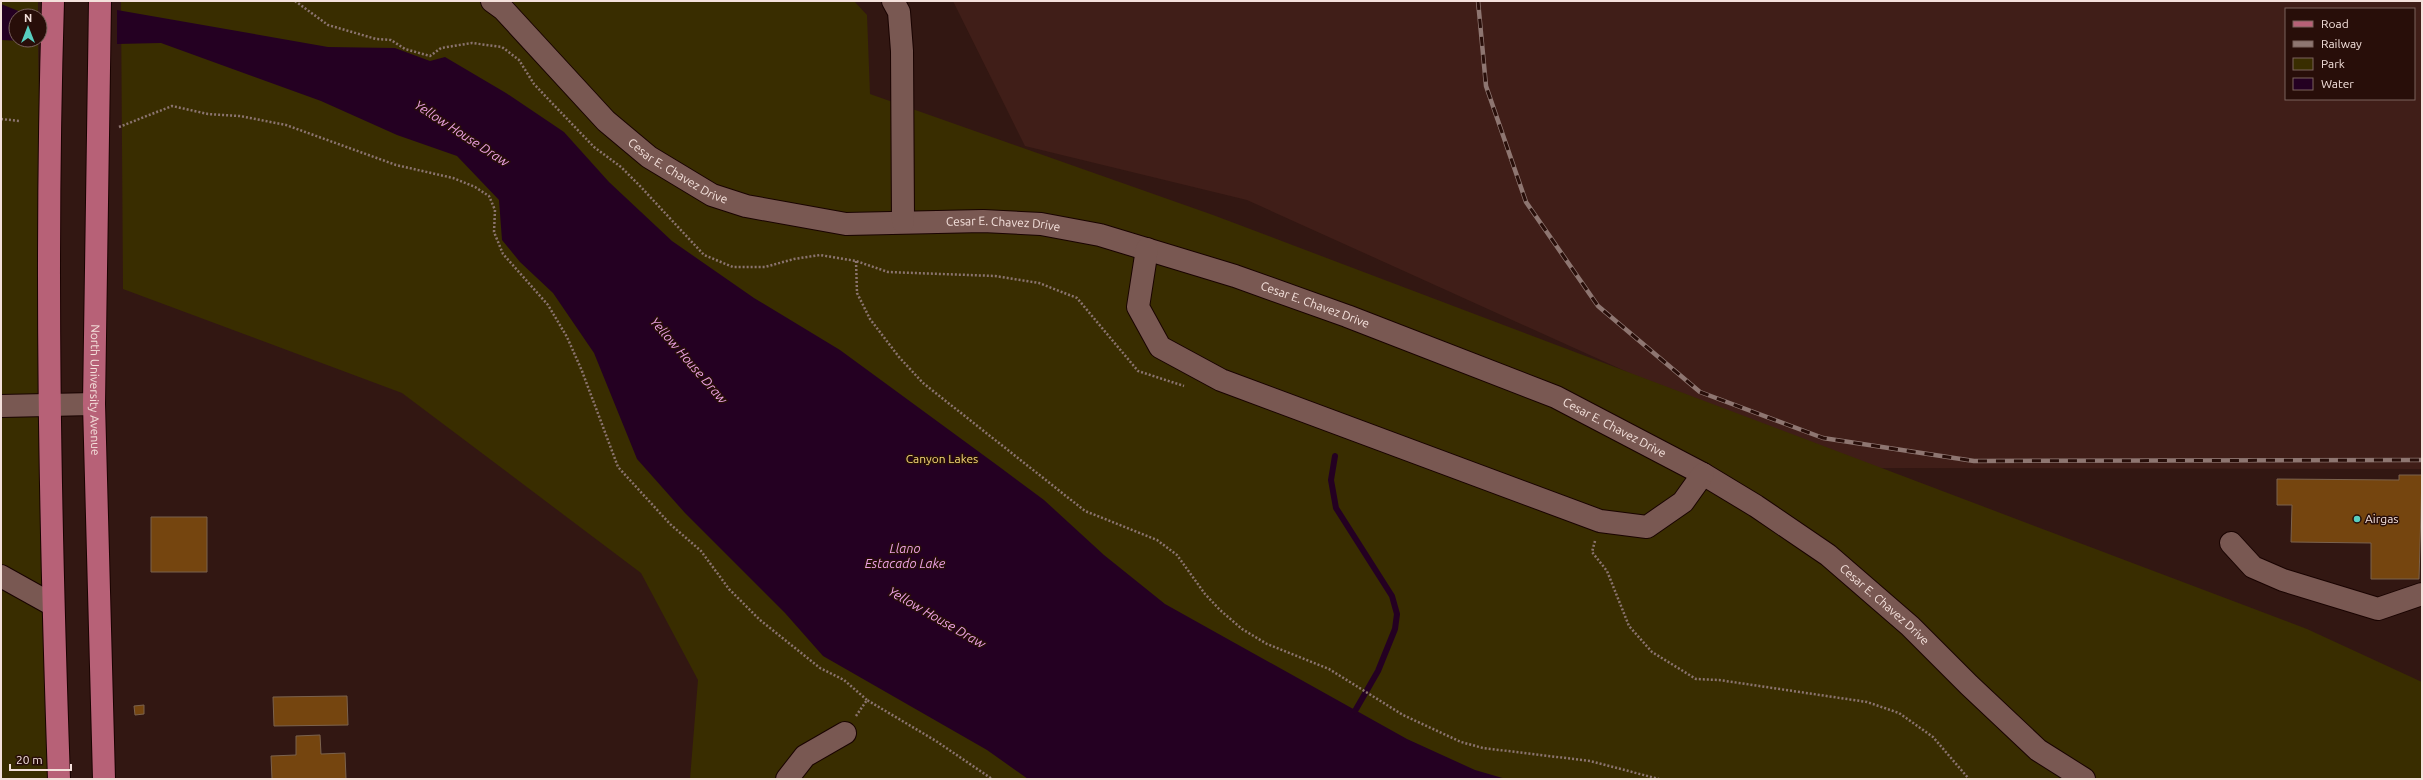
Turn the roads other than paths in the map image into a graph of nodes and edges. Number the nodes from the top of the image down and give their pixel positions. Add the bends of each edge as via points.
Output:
1 (53, 1) edge
2 (100, 1) edge
3 (492, 1) edge
4 (893, 1) edge
5 (903, 222) junction
6 (1146, 249) junction
7 (94, 404) junction
8 (50, 405) junction
9 (1, 406) edge
10 (1703, 474) junction
11 (2231, 543) dead end
12 (1, 576) edge
13 (2422, 594) edge
14 (53, 605) junction
15 (845, 733) road end
16 (59, 779) edge
17 (104, 779) edge
18 (787, 779) edge
19 (2084, 779) edge

1 - 8 main road via 50,95
2 - 7 main road, North University Avenue
3 - 5 street, Cesar E. Chavez Drive via 503,9 606,122 649,157 712,195 746,206 846,224
4 - 5 street via 899,12 902,51
5 - 6 street, Cesar E. Chavez Drive via 983,221 1042,224 1100,235
6 - 10 street, Cesar E. Chavez Drive via 1235,276 1347,316 1556,397
6 - 10 street via 1138,307 1160,347 1221,380 1600,522 1647,527 1683,502
7 - 8 street
7 - 17 main road, North University Avenue
8 - 9 street
8 - 14 main road
10 - 19 street, Cesar E. Chavez Drive via 1828,555 1910,626 1968,685 2038,750
11 - 13 street via 2253,568 2282,580 2378,610
12 - 14 street
14 - 16 main road
15 - 18 street via 805,756

